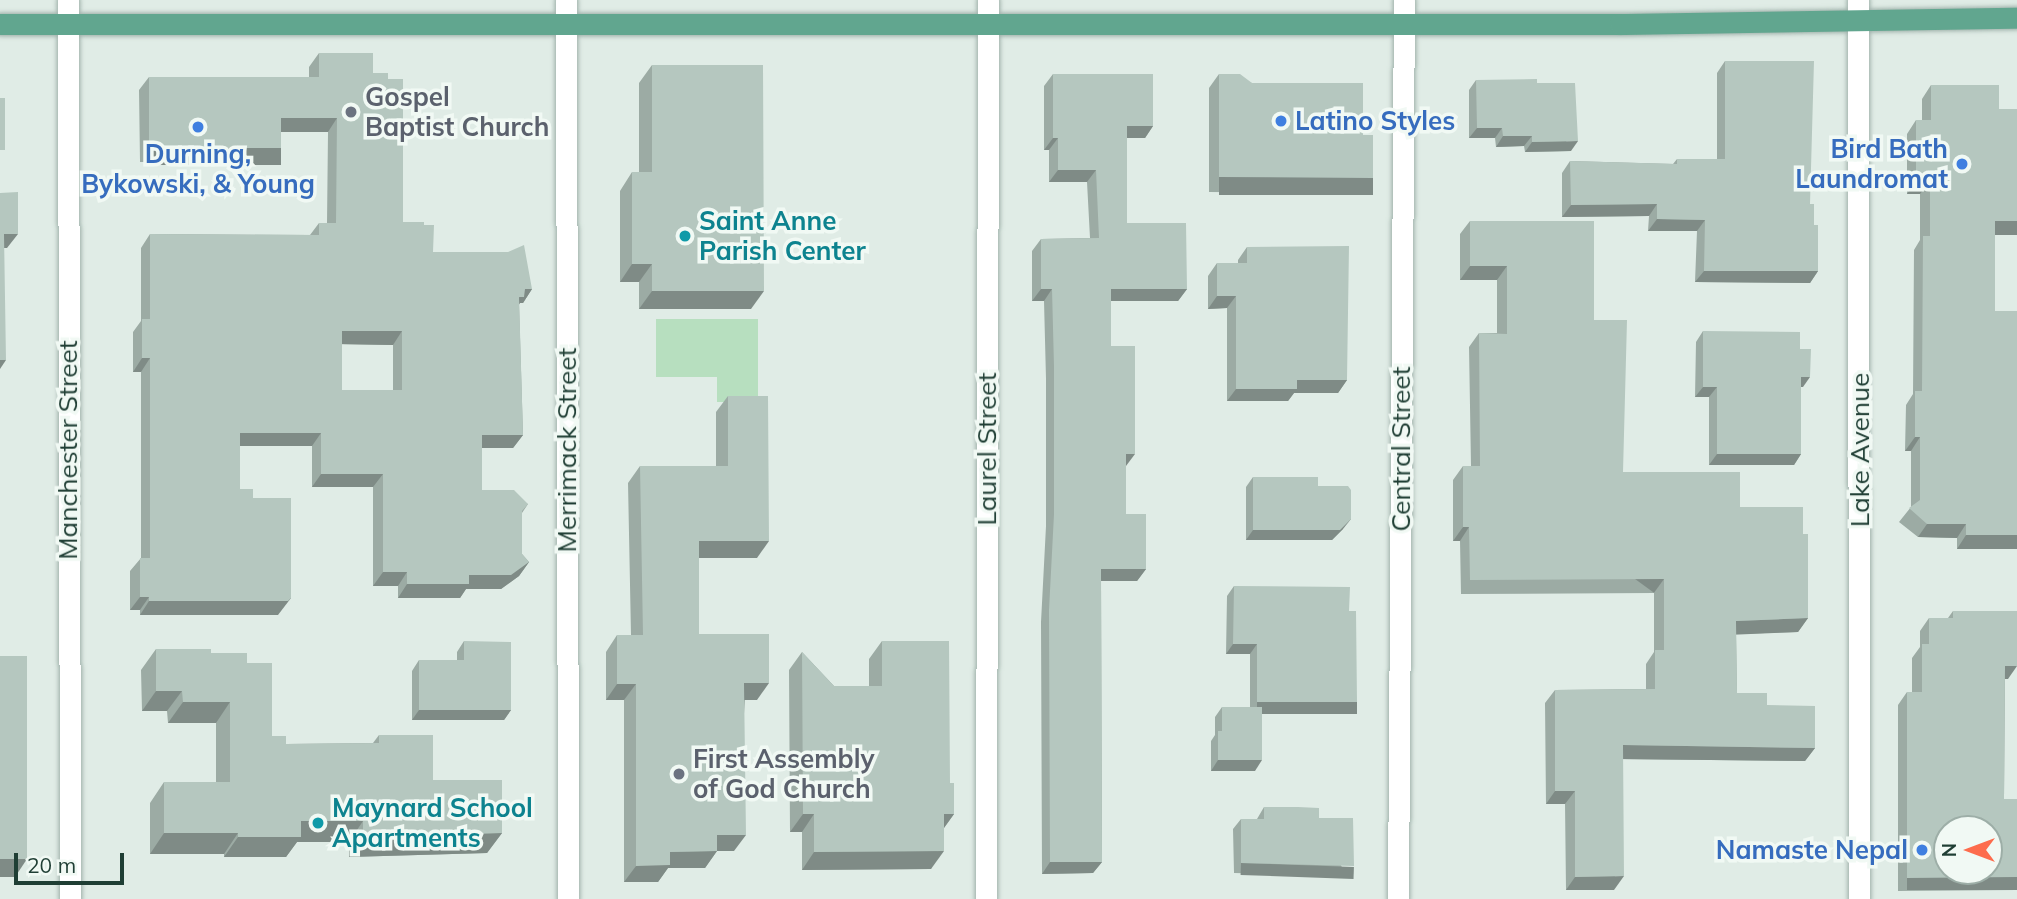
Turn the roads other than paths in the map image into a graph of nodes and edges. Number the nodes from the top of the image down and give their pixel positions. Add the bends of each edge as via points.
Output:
1 (68, 0) edge
2 (566, 0) edge
3 (988, 0) edge
4 (1404, 0) edge
5 (1858, 9) edge
6 (2017, 18) edge
7 (0, 24) edge
8 (68, 24) junction
9 (566, 24) junction
10 (989, 24) junction
11 (1404, 24) junction
12 (70, 899) edge
13 (568, 899) edge
14 (986, 899) edge
15 (1398, 899) edge
16 (1859, 899) edge

1 - 8 street, Manchester Street
2 - 9 street, Merrimack Street
3 - 10 street, Laurel Street
4 - 11 street, Central Street
5 - 6 main road
5 - 11 main road via 1620,24
5 - 16 street, Lake Avenue
7 - 8 main road
8 - 9 main road
8 - 12 street, Manchester Street
9 - 10 main road
9 - 13 street, Merrimack Street
10 - 11 main road
10 - 14 street, Laurel Street
11 - 15 street, Central Street

